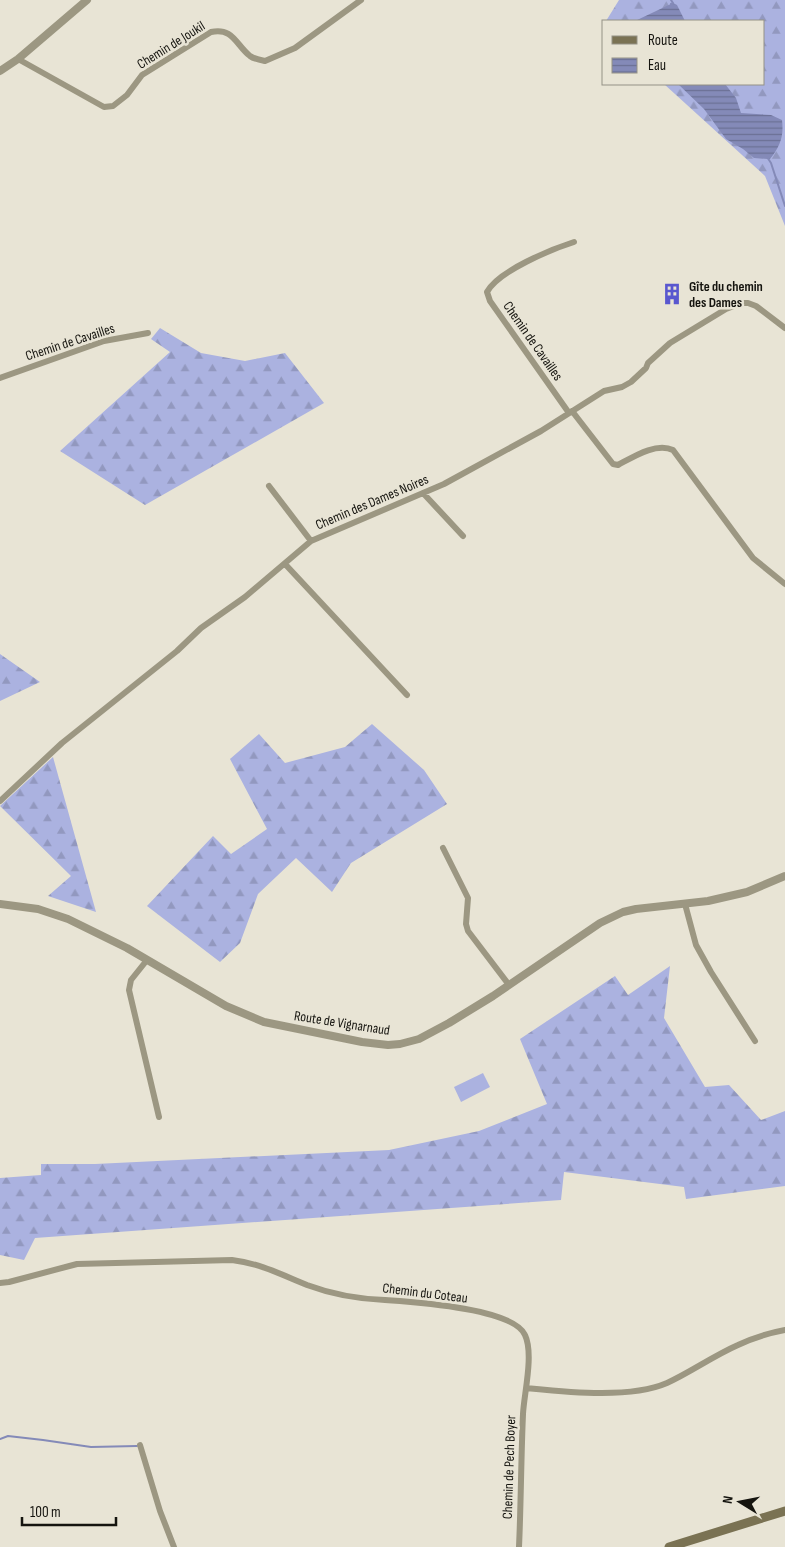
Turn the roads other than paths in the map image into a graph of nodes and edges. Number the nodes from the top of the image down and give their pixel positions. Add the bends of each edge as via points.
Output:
1 (87, 0) edge
2 (361, 0) edge
3 (18, 59) junction
4 (0, 71) edge
5 (574, 242) dead end
6 (785, 328) edge
7 (148, 333) dead end
8 (0, 378) edge
9 (570, 412) junction
10 (269, 486) dead end
11 (423, 493) junction
12 (463, 536) dead end
13 (311, 541) junction
14 (285, 564) junction
15 (785, 584) edge
16 (407, 695) dead end
17 (0, 801) edge
18 (442, 848) dead end
19 (785, 876) edge
20 (0, 904) edge
21 (685, 904) junction
22 (146, 960) junction
23 (509, 985) junction
24 (755, 1041) dead end
25 (159, 1117) dead end
26 (0, 1283) edge
27 (785, 1330) edge
28 (527, 1388) junction
29 (140, 1445) dead end
30 (785, 1511) edge
31 (174, 1547) edge
32 (520, 1547) edge
33 (669, 1547) edge

1 - 3 street
2 - 3 street, Chemin de Joukil via 295,48 265,62 250,56 228,33 220,30 211,32 142,75 127,95 113,106 104,107
3 - 4 street
5 - 9 street, Chemin de Cavailles via 511,270 487,292
6 - 9 street, Chemin des Dames Noires via 748,303 726,309 670,343 631,382 604,391
7 - 8 street, Chemin de Cavailles via 104,341
9 - 11 street, Chemin des Dames Noires via 481,465
9 - 15 street via 614,464 660,447 673,450 753,558
10 - 13 street
11 - 12 street
11 - 13 street, Chemin des Dames Noires
13 - 14 street, Chemin des Dames Noires
14 - 16 street
14 - 17 street, Chemin des Dames Noires via 201,628 62,743
18 - 23 street via 468,898 468,931
19 - 21 street, Route de Vignarnaud via 747,892
20 - 22 street, Route de Vignarnaud via 38,909 68,919
21 - 23 street, Route de Vignarnaud via 623,912 592,928
21 - 24 street via 696,945
22 - 23 street, Route de Vignarnaud via 226,1006 264,1022 378,1044 419,1040
22 - 25 street via 129,986
26 - 28 street, Chemin du Coteau via 77,1264 232,1260 252,1263 336,1294 457,1307 503,1319 525,1334
27 - 28 street via 738,1344 653,1388 616,1392
28 - 32 street, Chemin de Pech Boyer via 523,1415
29 - 31 street
30 - 33 main road

